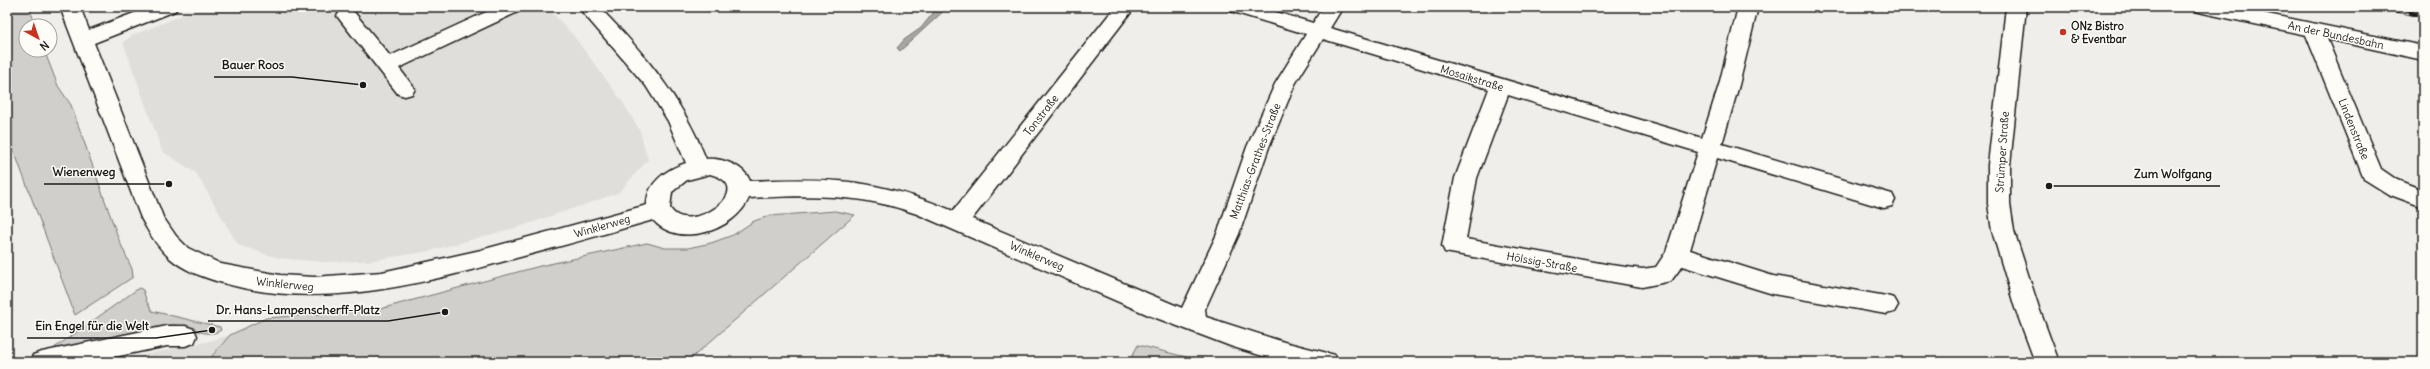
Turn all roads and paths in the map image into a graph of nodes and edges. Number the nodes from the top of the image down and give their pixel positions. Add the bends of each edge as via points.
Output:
1 (70, 7) edge
2 (168, 7) edge
3 (513, 7) edge
4 (588, 7) edge
5 (1125, 7) edge
6 (1237, 7) edge
7 (1333, 7) edge
8 (1748, 7) edge
9 (2016, 7) edge
10 (2203, 7) edge
11 (348, 16) dead end
12 (1318, 31) junction
13 (2314, 31) junction
14 (82, 40) junction
15 (2423, 53) edge
16 (387, 65) junction
17 (1501, 86) junction
18 (405, 89) dead end
19 (1708, 148) junction
20 (698, 167) junction
21 (741, 190) junction
22 (2423, 199) edge
23 (1884, 200) dead end
24 (658, 210) junction
25 (958, 222) junction
26 (1677, 255) junction
27 (1886, 305) dead end
28 (1194, 321) junction
29 (185, 336) dead end
30 (42, 362) edge
31 (1326, 362) edge
32 (2047, 362) edge

1 - 14 street, Winklerweg
2 - 14 street
3 - 16 street
4 - 20 street via 648,72 668,101
5 - 25 street, Tonstraße
6 - 12 street, Mosaikstraße
7 - 12 street, Matthias-Grathes-Straße
8 - 19 street, Hölssig-Straße via 1730,79
9 - 32 street, Strümper Straße via 1999,165 1999,204 2027,308
10 - 13 street, An der Bundesbahn
11 - 16 street
12 - 17 street, Mosaikstraße
12 - 28 street, Matthias-Grathes-Straße via 1285,84 1273,112 1228,234 1193,309
13 - 15 street, An der Bundesbahn
13 - 22 street, Lindenstraße via 2372,173 2380,182
14 - 24 street, Winklerweg via 152,218 163,237 181,254 229,276 268,284 306,287 360,285 478,260
16 - 18 street
17 - 19 street, Mosaikstraße
17 - 26 street, Hölssig-Straße via 1466,178 1453,246 1642,278 1662,275
19 - 23 street
19 - 26 street, Hölssig-Straße
20 - 21 street via 728,169 740,181
20 - 24 street via 683,172 666,184 658,199
21 - 24 street via 738,200 731,209 703,224 687,226 673,223 663,218
21 - 25 street, Winklerweg via 800,187 879,194
25 - 28 street, Winklerweg
26 - 27 street via 1773,285
28 - 31 street, Winklerweg via 1248,341
29 - 30 street via 167,336

